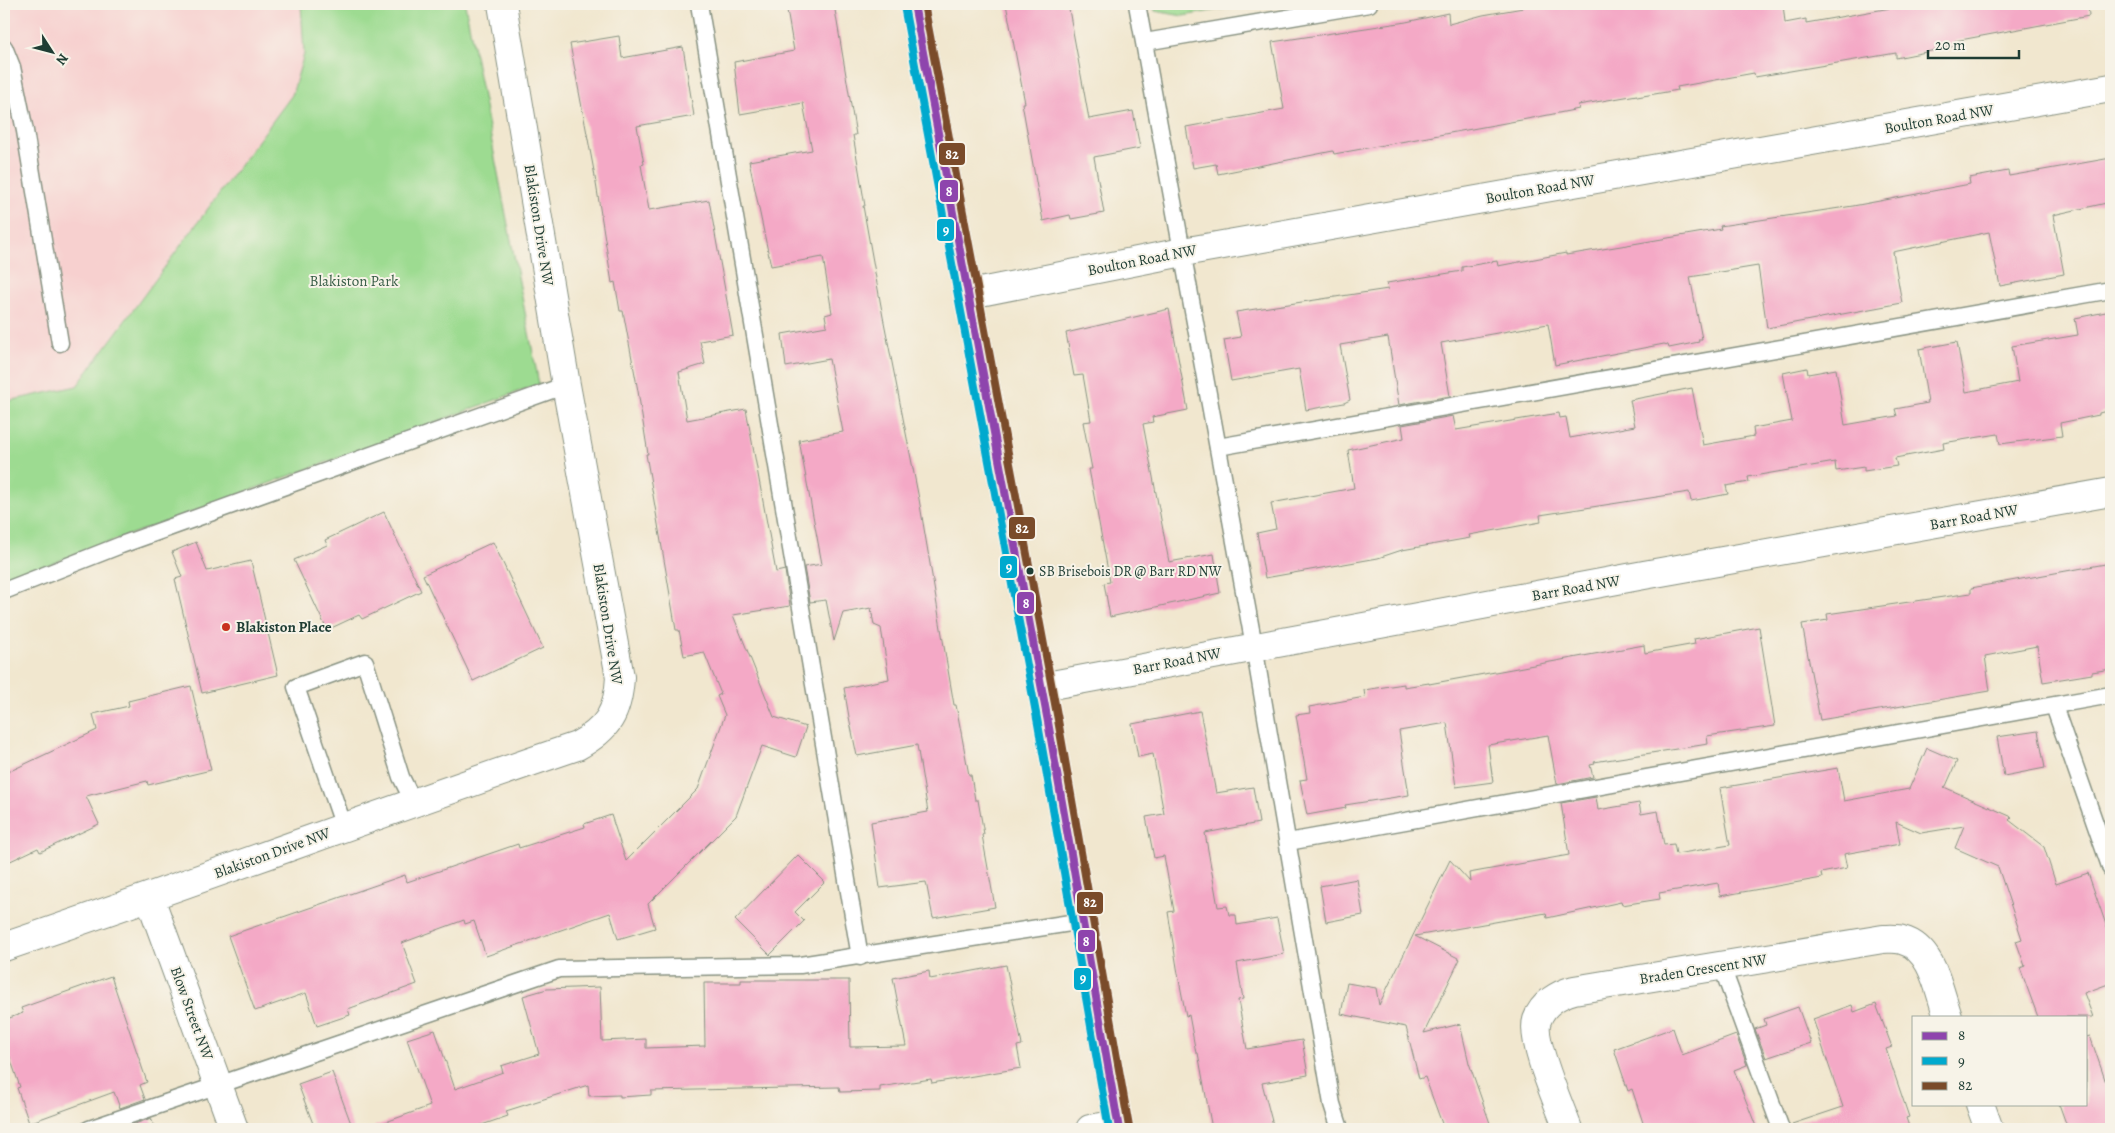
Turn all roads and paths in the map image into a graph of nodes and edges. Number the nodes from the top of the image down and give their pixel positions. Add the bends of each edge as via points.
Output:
1 (502, 4) edge
2 (699, 4) edge
3 (914, 4) edge
4 (1137, 4) edge
5 (1369, 4) edge
6 (1145, 42) junction
7 (4, 48) edge
8 (2111, 88) edge
9 (1183, 252) junction
10 (2111, 290) edge
11 (970, 294) junction
12 (60, 343) dead end
13 (566, 386) junction
14 (1218, 447) junction
15 (2111, 492) edge
16 (4, 592) edge
17 (1254, 646) junction
18 (1041, 687) junction
19 (2111, 695) edge
20 (2054, 706) junction
21 (413, 801) junction
22 (344, 827) junction
23 (1288, 842) junction
24 (2111, 869) edge
25 (150, 898) junction
26 (1082, 921) junction
27 (4, 947) edge
28 (860, 957) junction
29 (1722, 967) junction
30 (1948, 1016) edge
31 (218, 1084) junction
32 (1981, 1106) edge
33 (1118, 1126) edge
34 (89, 1129) edge
35 (234, 1129) edge
36 (1090, 1129) edge
37 (1340, 1129) edge
38 (1568, 1129) edge
39 (1781, 1129) edge
40 (1989, 1129) edge

1 - 13 street, Blakiston Drive NW
2 - 28 lane
3 - 11 street
4 - 6 lane
5 - 6 lane
6 - 9 lane
7 - 12 lane via 12,67 25,131
8 - 9 street, Boulton Road NW
9 - 11 street, Boulton Road NW
9 - 14 lane
10 - 14 lane
11 - 18 street
13 - 16 lane via 121,545
13 - 21 street, Blakiston Drive NW via 620,677 619,698 597,735 577,746
14 - 17 lane
15 - 17 street, Barr Road NW
17 - 18 street, Barr Road NW
17 - 23 lane
18 - 26 street
19 - 20 lane
20 - 23 lane
20 - 24 lane
21 - 22 street, Blakiston Drive NW
21 - 22 lane via 401,777 365,662 296,687
22 - 25 street, Blakiston Drive NW
23 - 37 lane via 1332,1104
25 - 27 street, Blakiston Drive NW
25 - 31 street, Blow Street NW
26 - 28 lane
26 - 33 street
28 - 31 lane via 800,965 559,969
29 - 30 street, Braden Crescent NW via 1883,939 1901,939 1915,946 1928,959
29 - 38 street, Braden Crescent NW via 1574,990 1559,994 1544,1007 1536,1020 1536,1040
29 - 39 lane
31 - 34 lane
31 - 35 street, Blow Street NW
32 - 40 street
33 - 36 street

